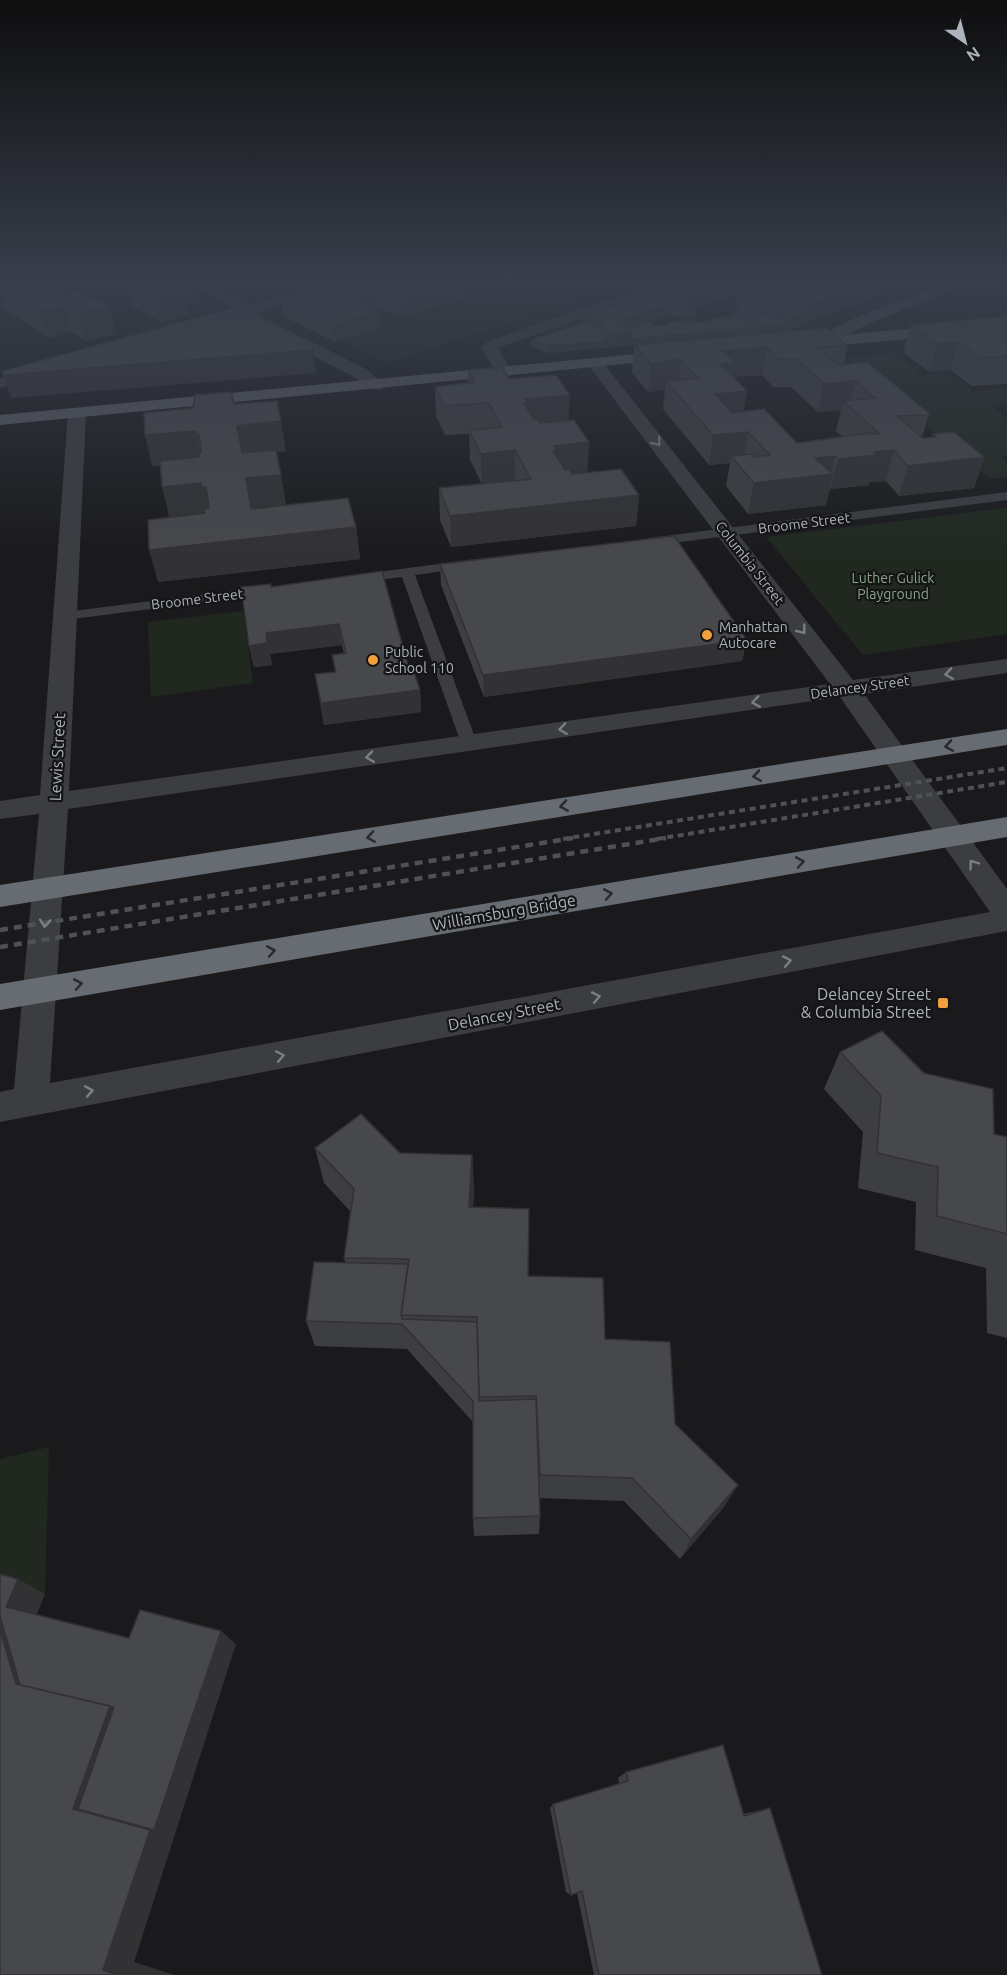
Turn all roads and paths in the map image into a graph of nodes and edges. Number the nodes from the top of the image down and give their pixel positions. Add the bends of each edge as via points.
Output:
1 (30, 374) edge
2 (362, 374) edge
3 (483, 374) edge
4 (604, 374) edge
5 (0, 383) edge
6 (376, 385) junction
7 (77, 413) junction
8 (0, 420) edge
9 (1007, 496) edge
10 (727, 533) junction
11 (636, 544) edge
12 (487, 562) edge
13 (407, 572) junction
14 (337, 581) edge
15 (279, 588) edge
16 (65, 616) junction
17 (1007, 666) edge
18 (847, 688) junction
19 (1007, 737) edge
20 (469, 743) junction
21 (54, 802) junction
22 (0, 810) edge
23 (1007, 826) edge
24 (0, 896) edge
25 (1007, 912) edge
26 (1007, 920) edge
27 (0, 997) edge
28 (15, 1105) edge

1 - 5 street
2 - 6 street
3 - 6 main road
4 -> 10 street, Columbia Street
6 - 7 main road
7 - 8 main road
7 - 16 street, Lewis Street
9 - 10 lane, Broome Street
10 - 11 lane, Broome Street
10 -> 18 street, Columbia Street
12 - 13 lane
13 - 14 lane
13 - 20 lane
15 - 16 lane, Broome Street
16 - 21 street, Lewis Street
17 -> 18 street, Delancey Street
18 -> 20 street, Delancey Street
25 -> 18 street, Columbia Street
19 -> 24 highway
20 -> 21 street, Delancey Street
21 - 22 street, Delancey Street
21 -> 28 street, Lewis Street
27 -> 23 highway, Williamsburg Bridge
28 -> 26 street, Delancey Street

